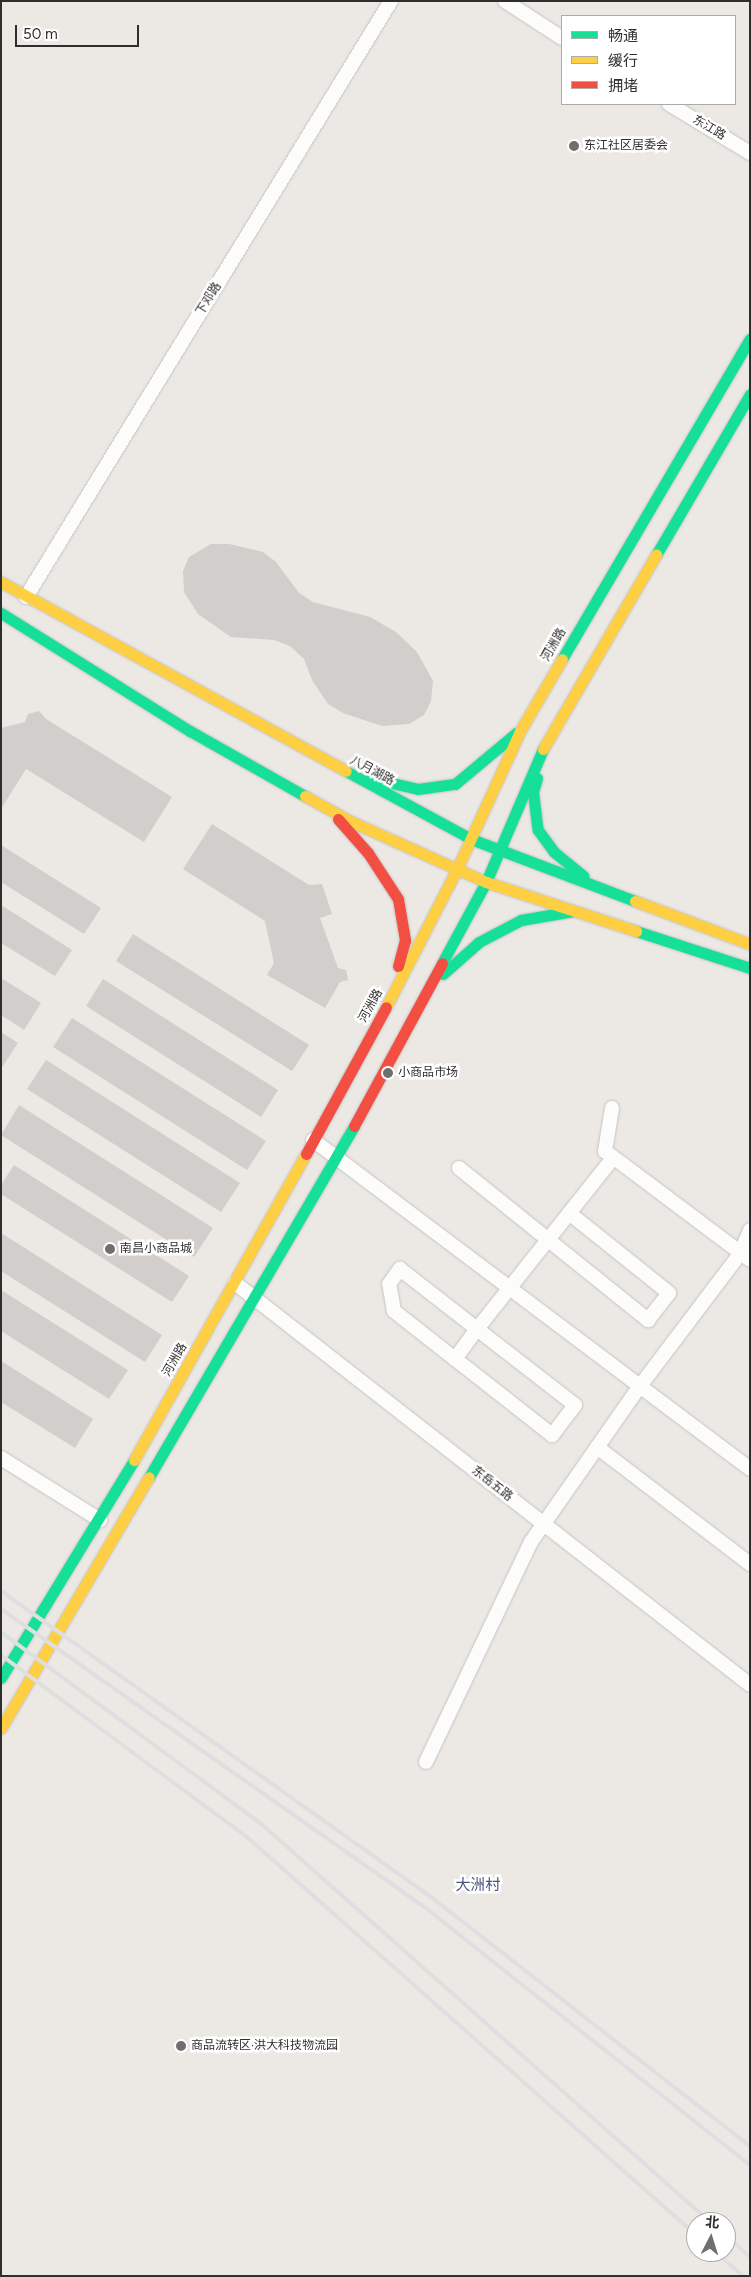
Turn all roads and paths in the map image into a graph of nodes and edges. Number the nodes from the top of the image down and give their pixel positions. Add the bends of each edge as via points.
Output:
1 (391, 1) edge
2 (504, 1) edge
3 (561, 37) edge
4 (671, 105) edge
5 (750, 153) edge
6 (750, 339) edge
7 (750, 394) edge
8 (1, 582) edge
9 (26, 597) junction
10 (1, 614) edge
11 (520, 730) junction
12 (544, 746) junction
13 (342, 771) junction
14 (330, 810) junction
15 (471, 839) junction
16 (500, 850) junction
17 (456, 870) junction
18 (486, 882) junction
19 (597, 887) junction
20 (575, 911) junction
21 (750, 944) edge
22 (750, 968) edge
23 (424, 996) junction
24 (390, 1000) junction
25 (612, 1108) dead end
26 (313, 1140) junction
27 (337, 1158) junction
28 (613, 1158) junction
29 (459, 1168) dead end
30 (569, 1213) junction
31 (750, 1230) edge
32 (548, 1240) junction
33 (745, 1257) edge
34 (235, 1283) junction
35 (510, 1288) junction
36 (256, 1299) junction
37 (478, 1329) junction
38 (455, 1359) junction
39 (640, 1386) junction
40 (597, 1448) junction
41 (1, 1458) edge
42 (750, 1469) edge
43 (100, 1520) junction
44 (544, 1524) junction
45 (750, 1564) edge
46 (1, 1678) edge
47 (750, 1685) edge
48 (1, 1728) edge
49 (426, 1762) dead end

1 - 9 street, 下邓路
2 - 3 street
4 - 5 street, 东江路
6 - 11 main road, 河洲路
7 - 12 main road
8 - 9 main road, 八月湖路
9 - 13 main road, 八月湖路
10 - 14 main road via 190,731
11 - 13 main road via 455,784 418,789
11 - 15 main road, 河洲路
12 - 16 main road
12 - 19 main road via 533,792 538,830 554,852
13 - 15 main road, 八月湖路
14 - 17 main road
14 - 24 main road via 368,853 398,899 405,940
15 - 16 main road, 八月湖路
15 - 17 main road, 河洲路
16 - 18 main road
16 - 19 main road, 八月湖路
17 - 18 main road
17 - 24 main road, 河洲路
18 - 20 main road
18 - 23 main road
19 - 21 main road, 八月湖路
20 - 22 main road
20 - 23 main road via 522,920 479,942 454,961
23 - 27 main road
24 - 26 main road, 河洲路
25 - 28 street via 605,1151
26 - 27 street
26 - 34 main road, 河洲路
27 - 35 street
27 - 36 main road
28 - 30 street
28 - 33 street
29 - 32 street
30 - 32 street
30 - 32 street via 669,1294 648,1320
31 - 33 street
32 - 35 street
33 - 39 street
34 - 36 street, 东岳五路
34 - 43 main road, 河洲路
35 - 37 street
35 - 39 street
36 - 44 street, 东岳五路
36 - 48 main road
37 - 38 street
37 - 38 street via 400,1269 389,1284 394,1311
37 - 38 street via 575,1405 552,1435
39 - 40 street
39 - 42 street
40 - 44 street
40 - 45 street
41 - 43 street
43 - 46 main road, 河洲路
44 - 47 street, 东岳五路
44 - 49 street via 531,1542

